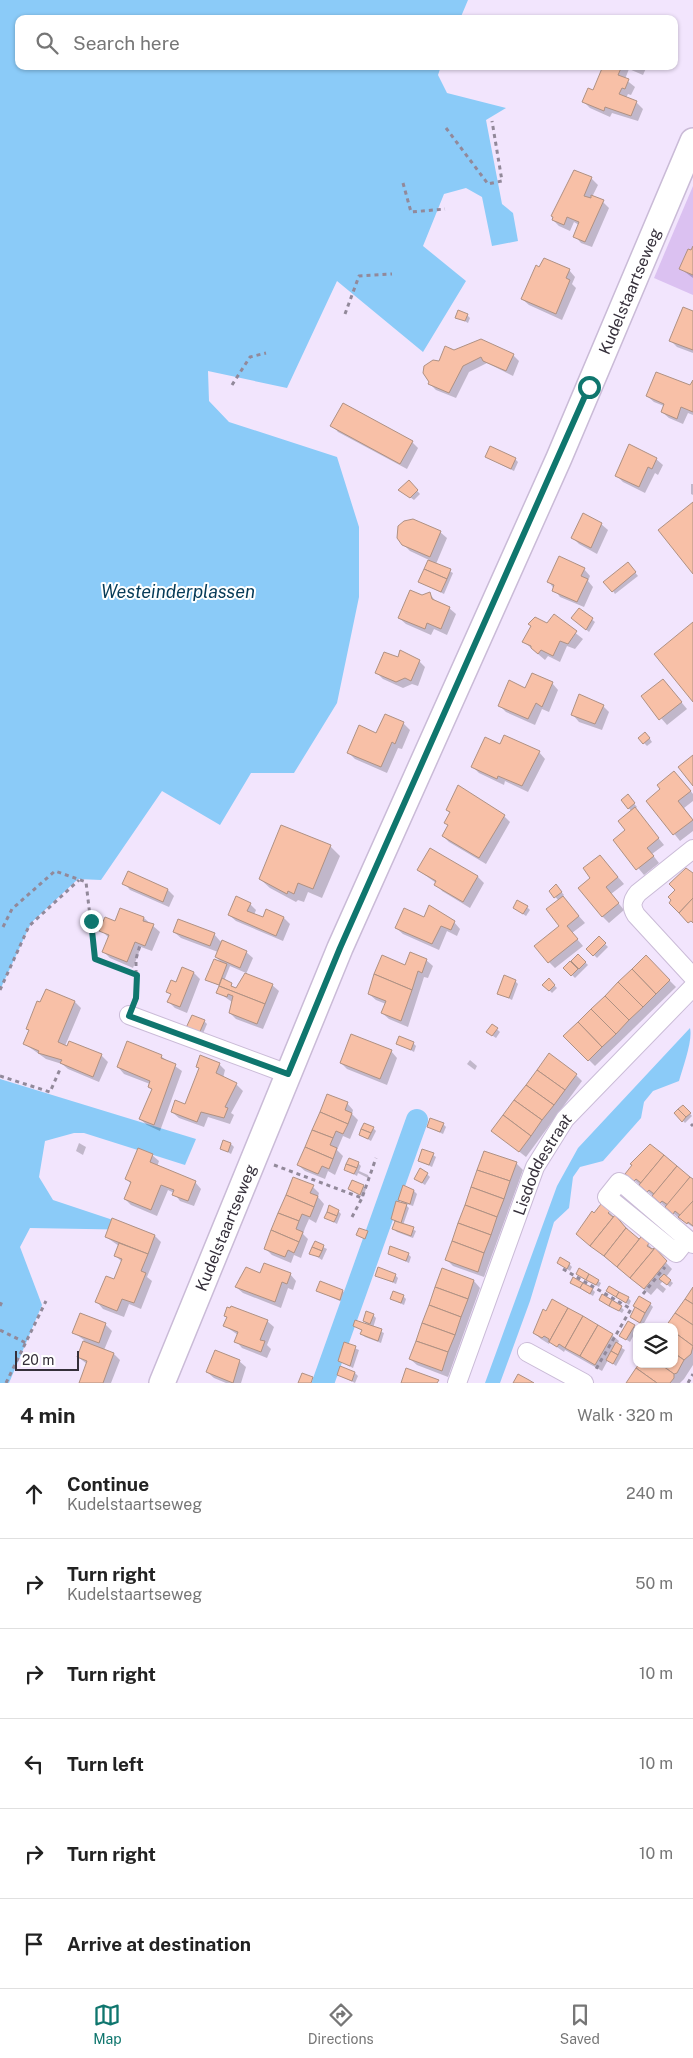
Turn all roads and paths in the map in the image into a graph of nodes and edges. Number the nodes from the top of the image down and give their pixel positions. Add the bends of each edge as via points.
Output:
1 (492, 121) dead end
2 (446, 128) dead end
3 (693, 141) edge
4 (403, 183) dead end
5 (445, 209) dead end
6 (392, 274) dead end
7 (345, 314) dead end
8 (266, 353) dead end
9 (232, 385) dead end
10 (693, 849) edge
11 (79, 880) junction
12 (3, 927) dead end
13 (140, 945) dead end
14 (137, 975) junction
15 (693, 977) edge
16 (693, 986) edge
17 (0, 990) edge
18 (129, 1016) joint
19 (61, 1067) dead end
20 (288, 1074) junction
21 (0, 1076) edge
22 (376, 1158) dead end
23 (266, 1162) dead end
24 (362, 1198) junction
25 (352, 1217) dead end
26 (690, 1241) edge
27 (676, 1253) junction
28 (563, 1269) dead end
29 (643, 1294) dead end
30 (3, 1299) dead end
31 (46, 1301) dead end
32 (0, 1306) edge
33 (0, 1330) edge
34 (26, 1343) junction
35 (527, 1352) dead end
36 (693, 1374) edge
37 (588, 1379) edge
38 (6, 1383) edge
39 (162, 1383) edge
40 (457, 1383) edge
41 (688, 1383) edge

1 - 2 path via 502,181 488,184
3 - 20 street, Kudelstaartseweg via 559,458 340,948
4 - 5 path via 411,212
6 - 7 path via 358,276
8 - 9 path via 250,357
10 - 15 street via 638,893 632,908
11 - 12 path via 55,871 12,909
11 - 14 path via 86,882 95,959
11 - 17 path via 30,926
13 - 14 path
14 - 18 path via 136,998
16 - 40 street, Lisdoddestraat via 565,1119 535,1167
18 - 20 street
19 - 21 path via 50,1092
20 - 39 street, Kudelstaartseweg
22 - 24 path
23 - 24 path
24 - 25 path
26 - 27 street
26 - 27 street via 619,1182 607,1197
27 - 29 path
28 - 37 path via 631,1309
30 - 32 path
31 - 34 path
33 - 34 path
34 - 38 path
35 - 37 street
36 - 41 path

